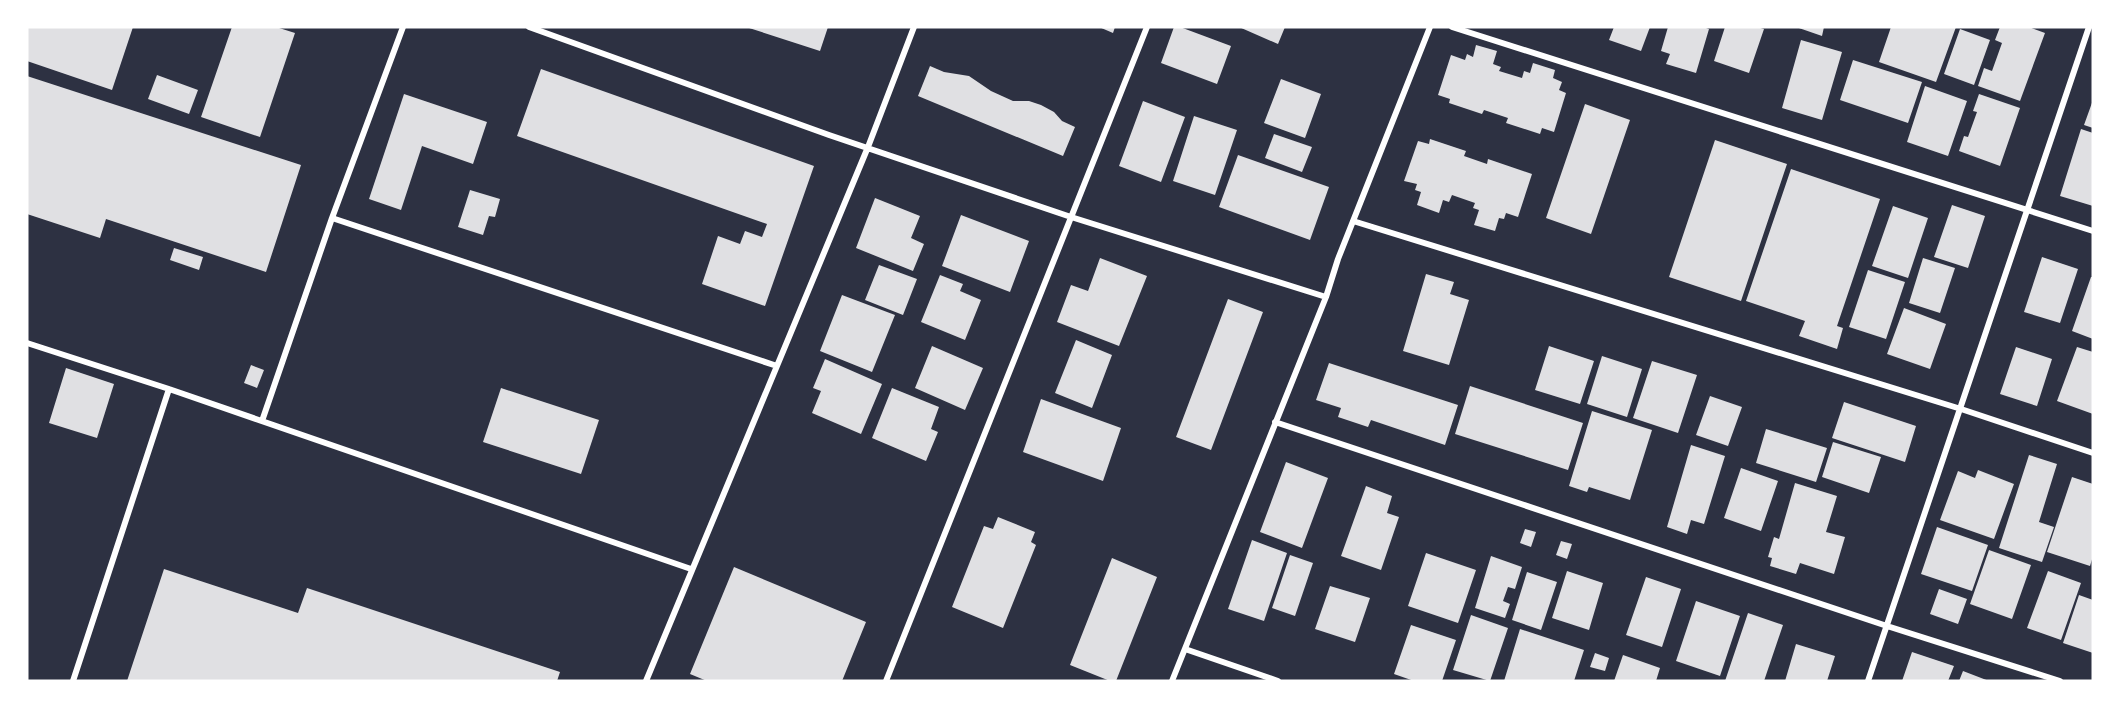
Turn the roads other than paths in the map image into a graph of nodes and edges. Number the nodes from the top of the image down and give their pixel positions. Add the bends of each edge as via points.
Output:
1 (403, 27) edge
2 (529, 27) edge
3 (914, 27) edge
4 (1147, 27) edge
5 (1430, 27) edge
6 (1452, 27) edge
7 (2089, 27) edge
8 (868, 147) junction
9 (2028, 209) junction
10 (1071, 217) junction
11 (332, 218) junction
12 (1353, 221) junction
13 (2093, 231) edge
14 (1326, 297) junction
15 (27, 343) edge
16 (777, 366) junction
17 (169, 389) junction
18 (1961, 409) junction
19 (262, 421) junction
20 (1275, 422) junction
21 (2093, 453) edge
22 (691, 569) junction
23 (1887, 626) junction
24 (1185, 649) junction
25 (73, 681) edge
26 (646, 681) edge
27 (886, 681) edge
28 (1172, 681) edge
29 (1278, 681) edge
30 (1868, 681) edge
31 (2060, 681) edge

1 - 11 street
2 - 8 street
3 - 8 street
4 - 10 street
5 - 12 street
6 - 9 street
7 - 9 street
8 - 10 street
8 - 16 street
9 - 13 street
9 - 18 street
10 - 14 street
10 - 27 street
11 - 16 street
11 - 19 street
12 - 14 street
12 - 18 street
14 - 20 street
15 - 17 street
16 - 22 street
17 - 19 street
17 - 25 street
18 - 21 street
18 - 23 street
19 - 22 street
20 - 23 street
20 - 24 street
22 - 26 street
23 - 30 street
23 - 31 street
24 - 28 street
24 - 29 street

